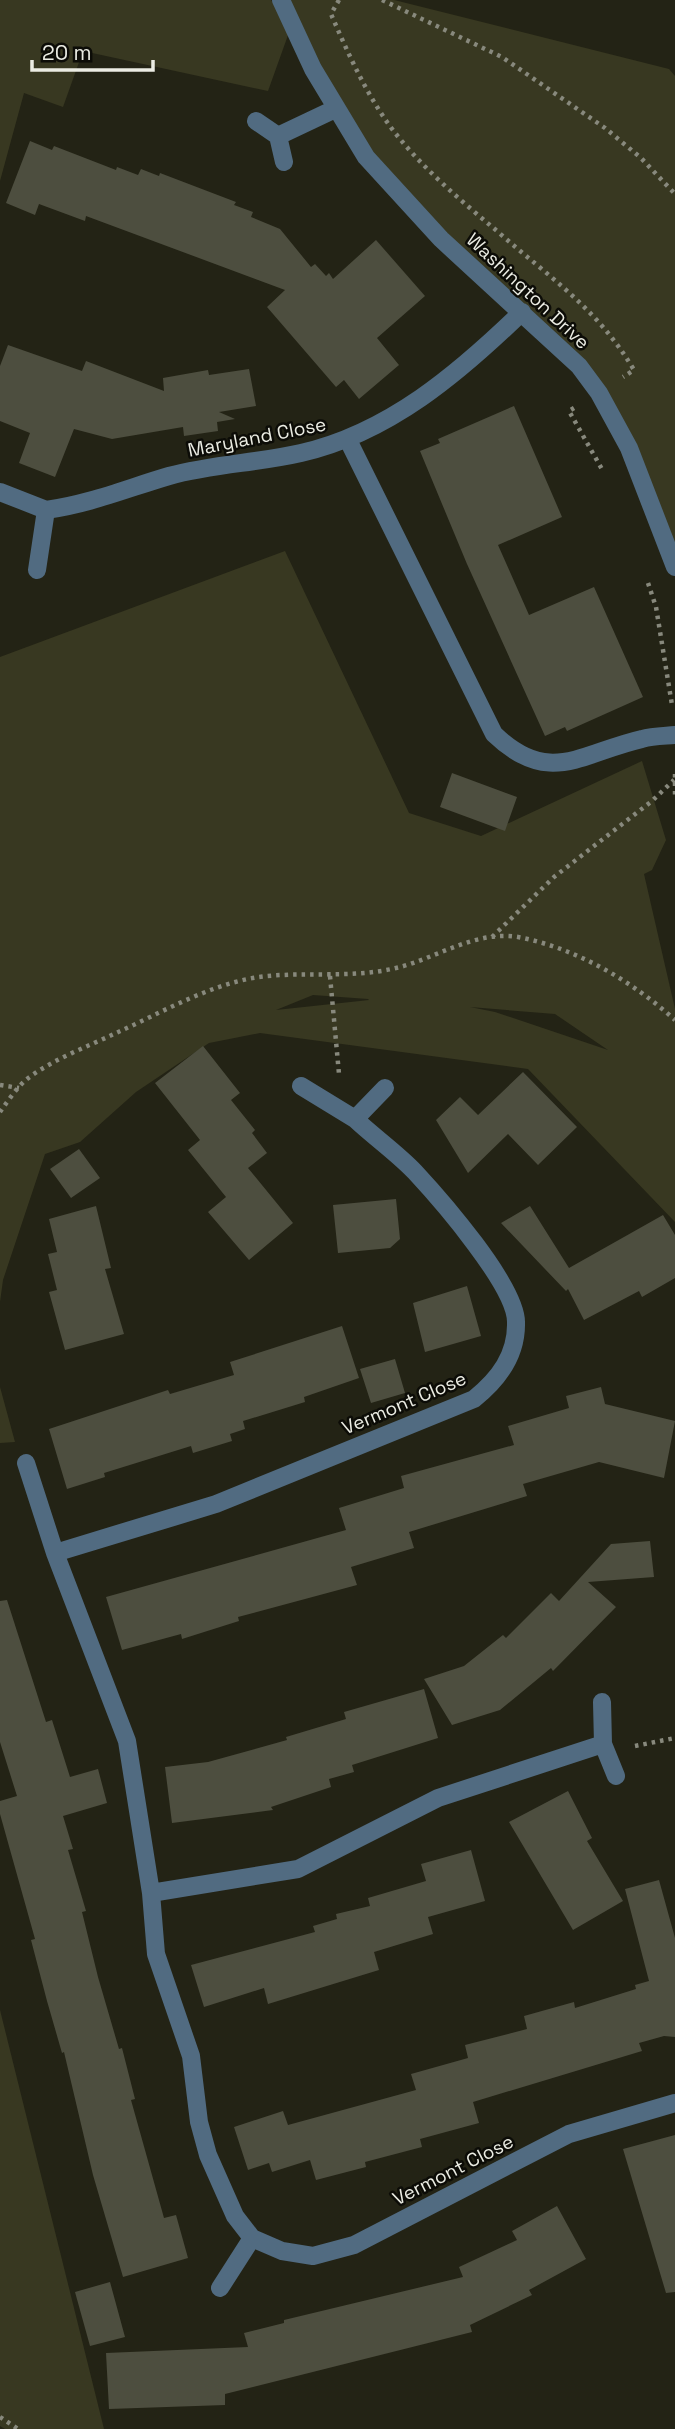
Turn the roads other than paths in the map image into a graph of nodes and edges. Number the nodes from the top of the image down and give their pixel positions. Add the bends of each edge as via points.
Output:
1 (281, 0) edge
2 (335, 109) junction
3 (256, 121) dead end
4 (278, 136) junction
5 (284, 162) dead end
6 (522, 312) junction
7 (348, 440) junction
8 (0, 492) edge
9 (47, 510) junction
10 (675, 567) edge
11 (37, 570) dead end
12 (675, 735) edge
13 (301, 1086) dead end
14 (385, 1088) dead end
15 (348, 1114) junction
16 (26, 1463) dead end
17 (55, 1553) junction
18 (602, 1702) dead end
19 (603, 1744) junction
20 (616, 1776) dead end
21 (151, 1893) junction
22 (675, 2103) edge
23 (252, 2238) junction
24 (220, 2288) dead end

1 - 2 street, Washington Drive
2 - 4 street
2 - 6 street, Washington Drive via 399,196
3 - 4 street
4 - 5 street
6 - 7 street, Maryland Close via 468,365 437,388
6 - 10 street, Washington Drive via 579,366 599,393 629,447
7 - 9 street, Maryland Close via 299,454 168,476 100,499
7 - 12 street via 494,734 508,747 545,763 564,764 643,738
8 - 9 street
9 - 11 street
13 - 15 street, Vermont Close
14 - 15 street
15 - 17 street, Vermont Close via 414,1170 494,1269 511,1298 517,1320 505,1367 474,1399 216,1504
16 - 17 street
17 - 21 street via 127,1741
18 - 19 street
19 - 20 street
19 - 21 street via 438,1798 298,1869
21 - 23 street via 156,1954 191,2056 208,2155 235,2216
22 - 23 street, Vermont Close via 569,2134 354,2245 313,2256 282,2251
23 - 24 street

